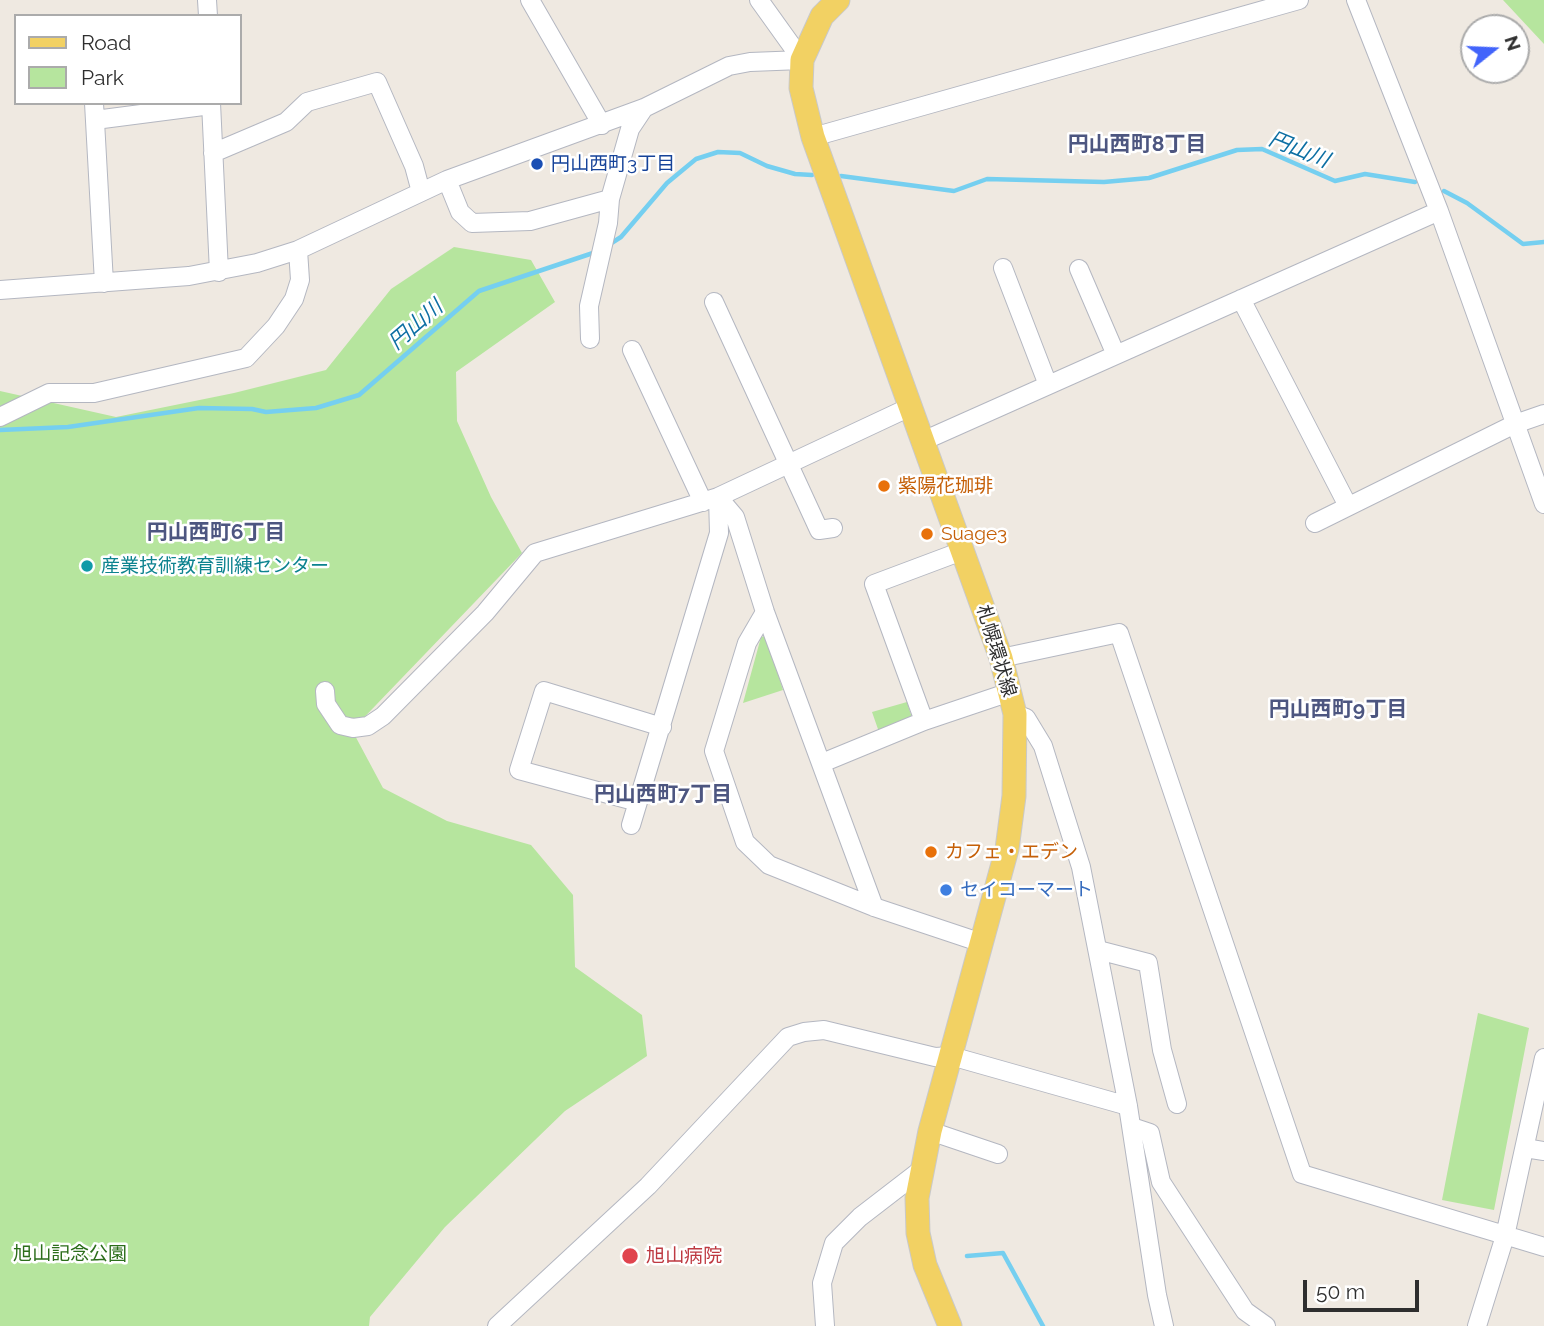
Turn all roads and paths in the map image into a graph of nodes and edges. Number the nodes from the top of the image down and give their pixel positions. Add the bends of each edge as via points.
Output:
1 (530, 0) edge
2 (759, 0) edge
3 (838, 0) edge
4 (1299, 0) edge
5 (1356, 0) edge
6 (802, 60) junction
7 (196, 105) edge
8 (211, 105) edge
9 (644, 108) junction
10 (95, 112) edge
11 (602, 125) junction
12 (813, 137) junction
13 (213, 153) junction
14 (447, 180) junction
15 (421, 192) junction
16 (610, 200) junction
17 (1439, 211) junction
18 (298, 250) junction
19 (1003, 268) dead end
20 (1079, 269) dead end
21 (219, 272) junction
22 (104, 283) junction
23 (0, 290) edge
24 (1241, 299) junction
25 (713, 302) dead end
26 (590, 339) dead end
27 (632, 350) dead end
28 (1116, 355) junction
29 (1048, 385) junction
30 (910, 407) junction
31 (1544, 414) edge
32 (0, 417) edge
33 (1515, 424) junction
34 (923, 441) junction
35 (786, 465) junction
36 (710, 500) junction
37 (1544, 504) edge
38 (1348, 506) junction
39 (1315, 523) dead end
40 (833, 528) dead end
41 (962, 551) junction
42 (765, 612) junction
43 (1001, 658) junction
44 (326, 691) dead end
45 (1012, 703) junction
46 (924, 721) junction
47 (662, 727) junction
48 (822, 763) junction
49 (638, 802) junction
50 (631, 825) dead end
51 (874, 907) junction
52 (982, 943) junction
53 (1098, 950) junction
54 (951, 1056) junction
55 (1544, 1058) edge
56 (1177, 1104) dead end
57 (1128, 1106) junction
58 (1132, 1127) junction
59 (930, 1131) junction
60 (1525, 1149) junction
61 (1544, 1151) edge
62 (998, 1154) dead end
63 (921, 1170) junction
64 (1505, 1236) junction
65 (1544, 1247) edge
66 (497, 1326) edge
67 (825, 1326) edge
68 (950, 1326) edge
69 (1164, 1326) edge
70 (1266, 1326) edge
71 (1478, 1326) edge

1 - 11 street
2 - 6 street
3 - 6 main road, 札幌環状線 via 822,16
4 - 12 street
5 - 17 street
6 - 9 street via 729,66
6 - 12 main road, 札幌環状線 via 801,88
7 - 10 street
8 - 13 street
9 - 11 street
9 - 16 street via 630,130
10 - 22 street
11 - 14 street
12 - 30 main road, 札幌環状線
13 - 15 street via 286,122 307,102 377,82
13 - 21 street
14 - 15 street
14 - 16 street via 460,212 472,223 530,221
15 - 18 street
16 - 26 street via 589,306
17 - 24 street
17 - 33 street
18 - 21 street
18 - 32 street via 300,280 294,299 246,359 94,393 49,393
19 - 29 street
20 - 28 street
21 - 22 street
22 - 23 street
24 - 28 street
24 - 38 street
25 - 35 street
27 - 36 street
28 - 29 street
29 - 34 street
30 - 34 main road, 札幌環状線
30 - 35 street
31 - 33 street
33 - 37 street
33 - 38 street
34 - 41 main road, 札幌環状線
35 - 36 street
35 - 40 street via 819,530
36 - 42 street via 735,517
36 - 44 street via 535,553 485,613 368,726 340,725 326,704
36 - 47 street via 719,533
38 - 39 street
41 - 43 main road, 札幌環状線
41 - 46 street via 874,584
42 - 48 street
42 - 51 street via 747,643 714,751 745,842 769,865
43 - 45 main road, 札幌環状線
43 - 64 street via 1119,633 1302,1174
45 - 46 street
45 - 52 main road, 札幌環状線 via 1014,796 1007,849
45 - 53 street via 1043,746 1081,867
46 - 48 street
47 - 49 street
47 - 49 street via 544,691 519,769
48 - 51 street
49 - 50 street
51 - 52 street
52 - 54 main road, 札幌環状線
53 - 56 street via 1148,963 1162,1050
53 - 57 street
54 - 57 street
54 - 59 main road, 札幌環状線
54 - 66 street via 935,1057 824,1030 788,1037 648,1185
55 - 60 street
57 - 58 street
58 - 69 street
58 - 70 street via 1150,1133 1161,1182 1245,1311
59 - 62 street
59 - 63 main road, 札幌環状線
60 - 61 street
60 - 64 street
63 - 67 street via 834,1243 822,1283
63 - 68 main road, 札幌環状線 via 918,1233 925,1265
64 - 65 street
64 - 71 street

